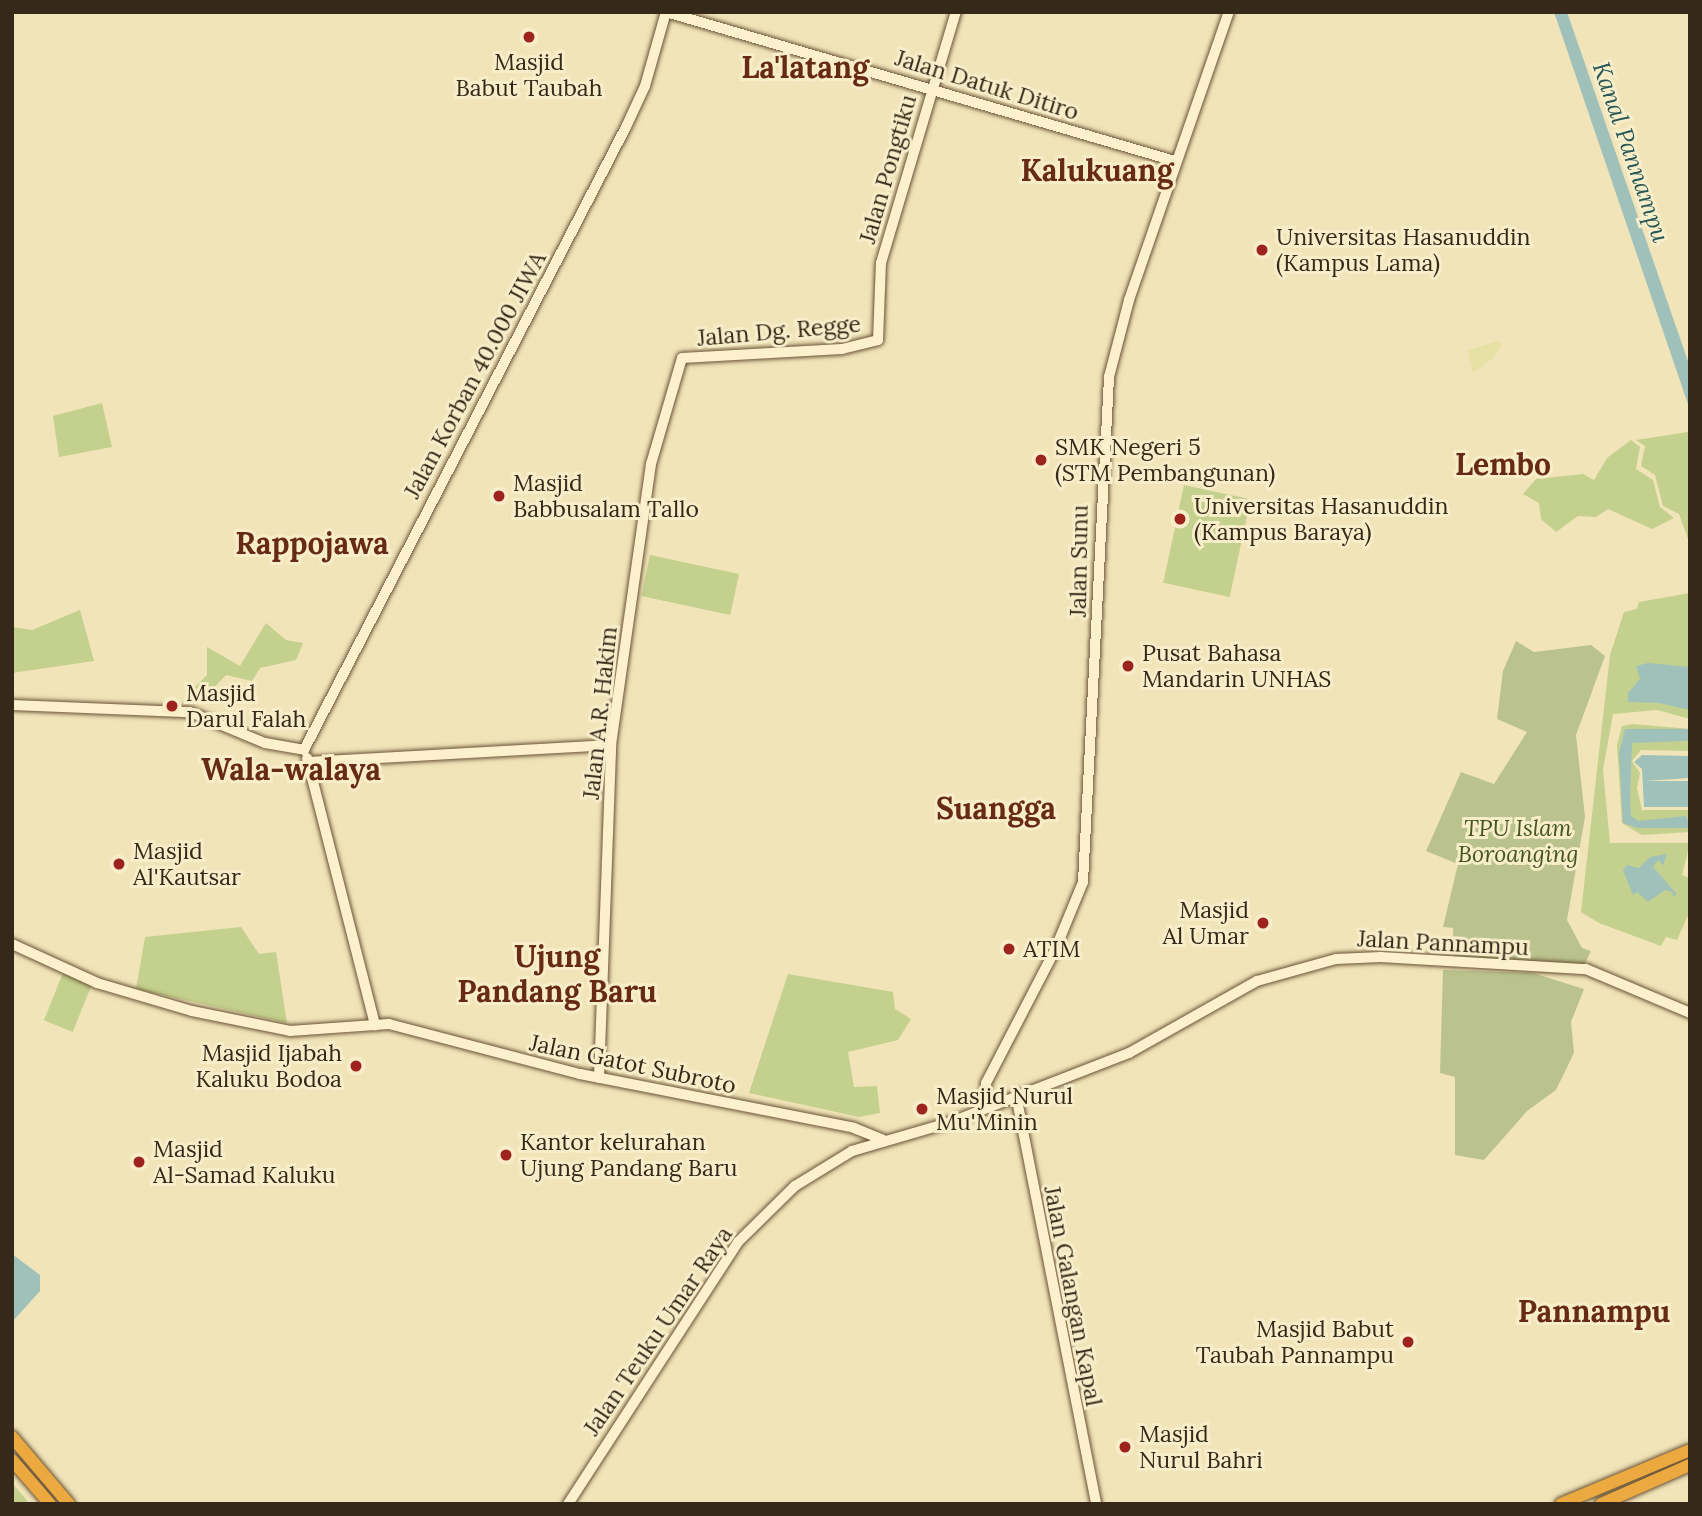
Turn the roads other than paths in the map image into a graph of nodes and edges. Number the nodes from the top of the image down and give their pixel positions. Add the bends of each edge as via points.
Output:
1 (666, 12) edge
2 (956, 12) edge
3 (1229, 12) edge
4 (932, 88) junction
5 (1175, 162) junction
6 (878, 340) joint
7 (682, 358) joint
8 (12, 705) edge
9 (611, 745) junction
10 (304, 750) junction
11 (308, 762) junction
12 (12, 944) edge
13 (1690, 1013) edge
14 (375, 1025) junction
15 (599, 1078) junction
16 (1012, 1097) junction
17 (988, 1106) junction
18 (883, 1140) junction
19 (12, 1437) edge
20 (1690, 1450) edge
21 (12, 1460) edge
22 (1690, 1465) edge
23 (50, 1504) edge
24 (69, 1504) edge
25 (568, 1504) edge
26 (1096, 1504) edge
27 (1561, 1504) edge
28 (1601, 1504) edge

1 - 4 street, Jalan Datuk Ditiro
1 - 10 street, Jalan Korban 40.000 JIWA via 632,115
2 - 4 street, Jalan Pongtiku
3 - 5 street, Jalan Sunu
4 - 5 street, Jalan Datuk Ditiro
4 - 6 street, Jalan Pongtiku via 881,263
5 - 17 street, Jalan Sunu via 1109,377 1084,876 1059,941 986,1083
6 - 7 street, Jalan Dg. Regge via 842,349
7 - 9 street, Jalan A.R. Hakim via 652,464
8 - 10 street via 190,712 265,743
9 - 11 street
9 - 15 street, Jalan A.R. Hakim
10 - 11 street
11 - 14 street
12 - 14 street, Jalan Gatot Subroto via 97,983 192,1011 290,1031
13 - 16 street, Jalan Pannampu via 1586,970 1351,957 1256,982 1160,1038
14 - 15 street, Jalan Gatot Subroto via 389,1024
15 - 18 street, Jalan Gatot Subroto via 854,1129
16 - 17 street, Jalan Pannampu
16 - 26 street, Jalan Galangan Kapal
17 - 18 street, Jalan Teuku Umar Raya via 951,1122
18 - 25 street, Jalan Teuku Umar Raya via 845,1155 795,1186 738,1242
19 - 24 highway
20 - 27 highway
21 - 23 highway
22 - 28 highway

